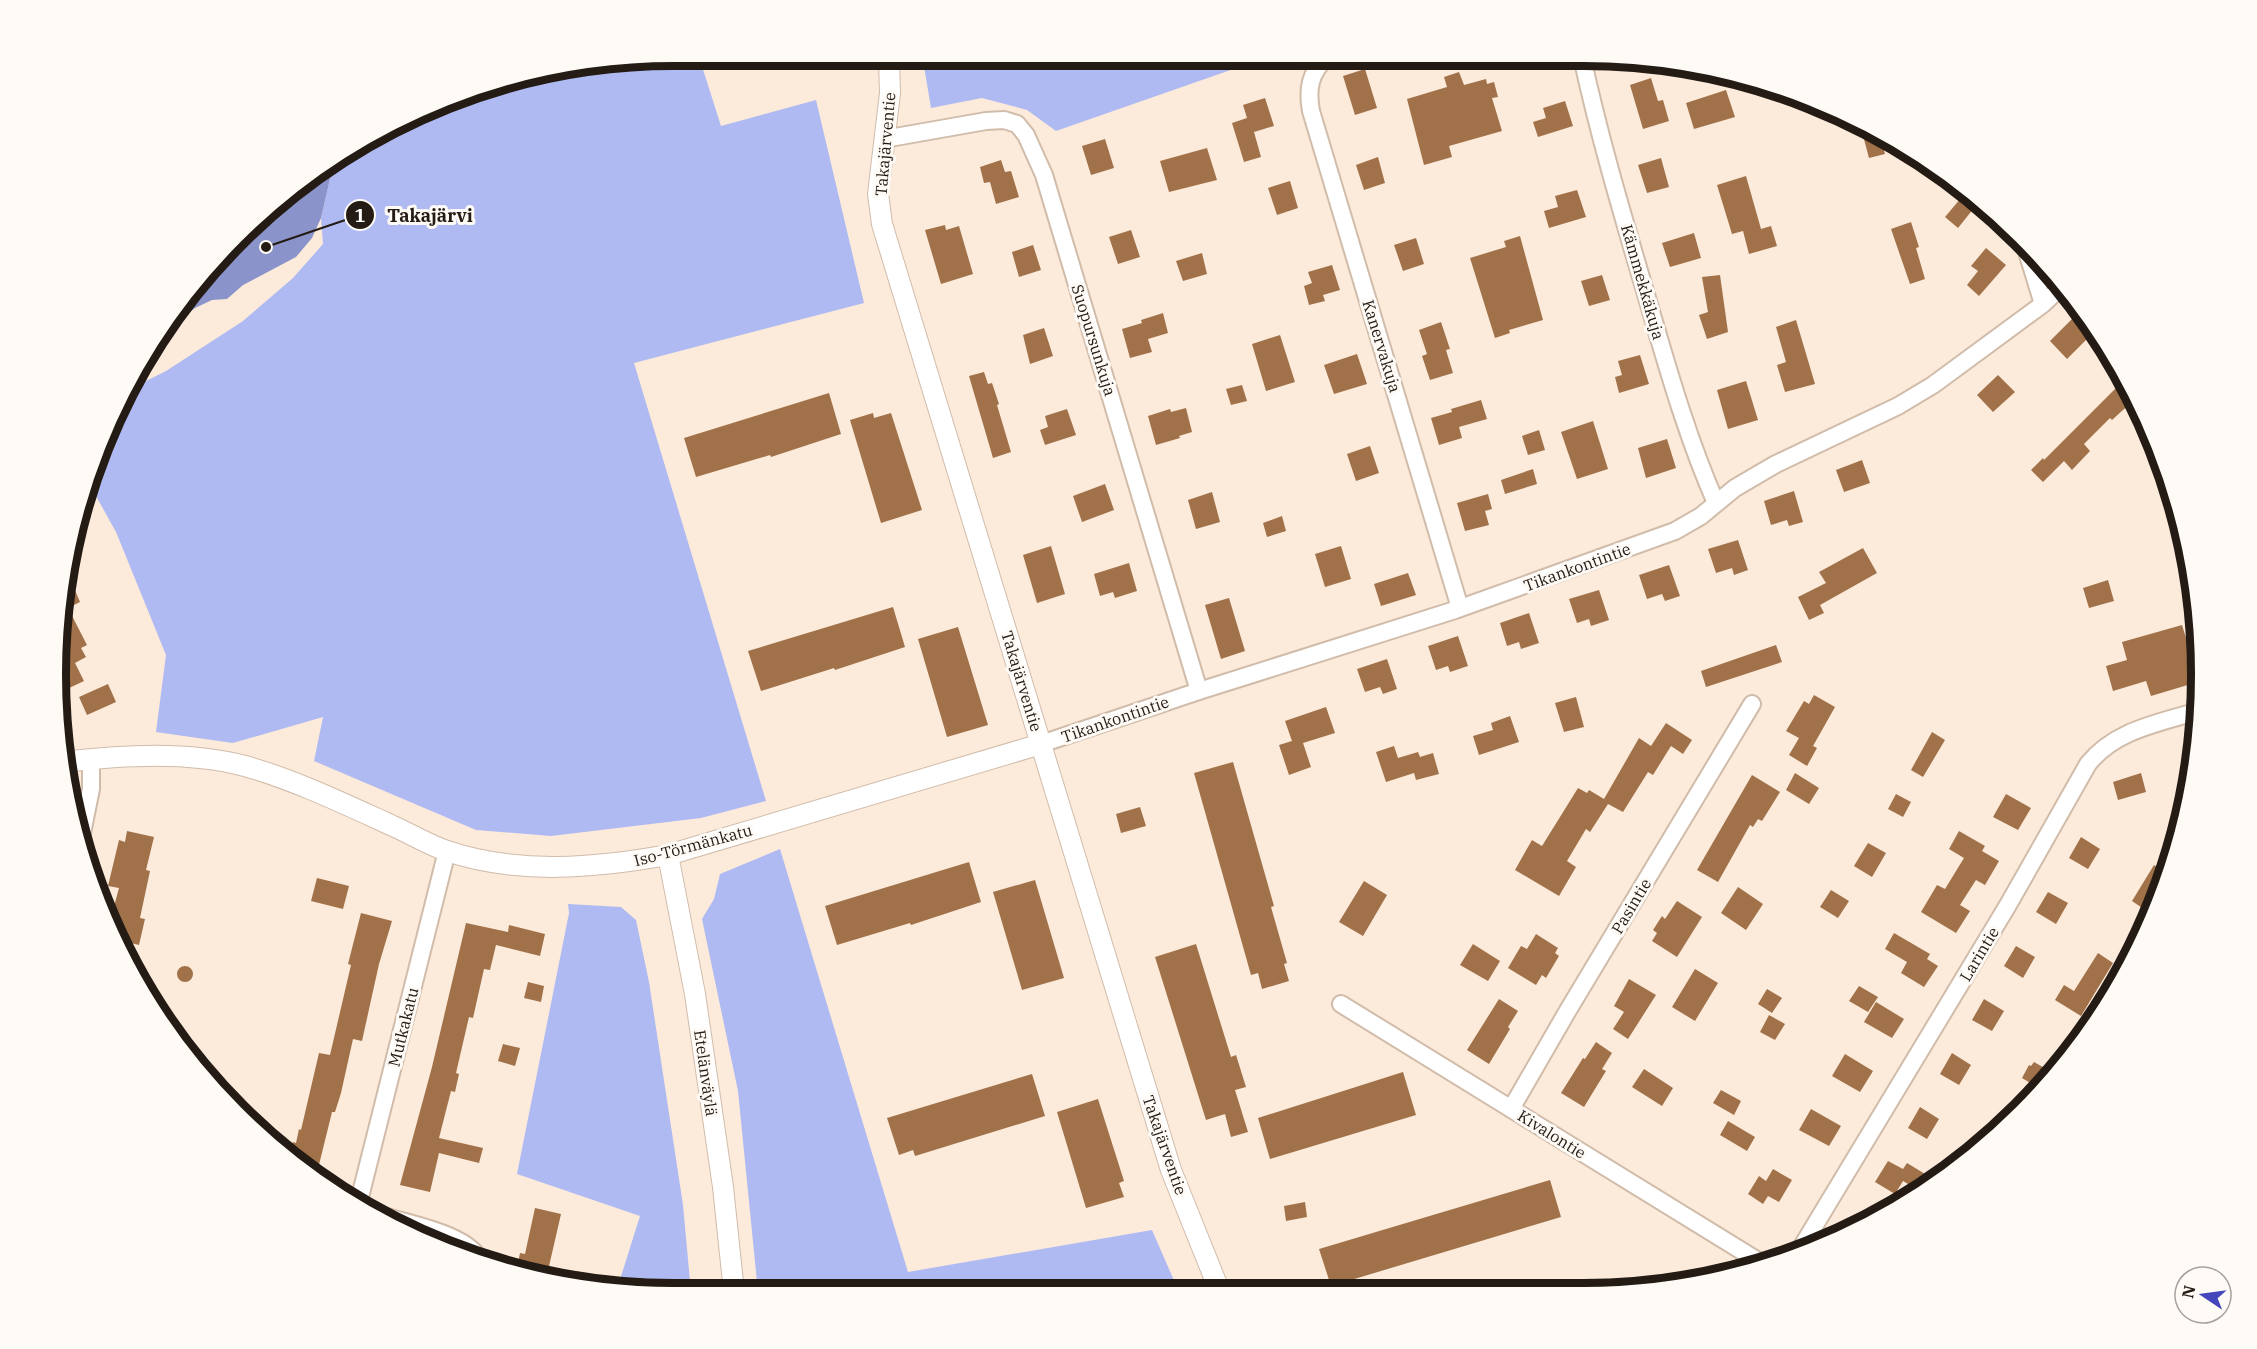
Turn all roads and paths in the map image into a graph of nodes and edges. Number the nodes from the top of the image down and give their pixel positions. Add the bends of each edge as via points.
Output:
1 (889, 66) edge
2 (1319, 66) edge
3 (1584, 66) edge
4 (884, 139) junction
5 (2030, 263) edge
6 (2055, 292) edge
7 (2043, 304) junction
8 (1716, 503) junction
9 (1460, 608) junction
10 (1199, 691) junction
11 (1752, 704) dead end
12 (2190, 713) edge
13 (1041, 744) junction
14 (91, 759) junction
15 (72, 761) edge
16 (84, 821) edge
17 (447, 851) junction
18 (668, 855) junction
19 (1341, 1004) dead end
20 (1511, 1109) junction
21 (363, 1196) edge
22 (423, 1228) edge
23 (1805, 1241) edge
24 (472, 1248) edge
25 (1753, 1258) edge
26 (733, 1283) edge
27 (1216, 1283) edge

1 - 4 street, Takajärventie
2 - 9 street, Kanervakuja via 1310,83 1311,111
3 - 8 street, Kämmekkäkuja via 1652,316 1698,461
4 - 10 street, Suopursunkuja via 995,120 1017,124 1026,135 1044,175
4 - 13 street, Takajärventie via 878,194 882,224
5 - 7 street
6 - 7 street, Tikankontintie
7 - 8 street, Tikankontintie via 1933,386 1776,464
8 - 9 street, Tikankontintie via 1675,531
9 - 10 street, Tikankontintie
10 - 13 street, Tikankontintie
11 - 20 street, Pasintie
12 - 23 street, Larintie via 2120,737 2088,764 2008,905
13 - 18 street, Iso-Törmänkatu
13 - 27 street, Takajärventie via 1171,1170
14 - 15 street, Iso-Törmänkatu
14 - 16 street via 91,789
14 - 17 street, Iso-Törmänkatu via 167,756 246,766
17 - 18 street, Iso-Törmänkatu via 529,867 571,868
17 - 21 street, Mutkakatu
18 - 26 street, Etelänväylä via 696,1005
19 - 20 street, Kivalontie
20 - 25 street, Kivalontie
22 - 24 street

